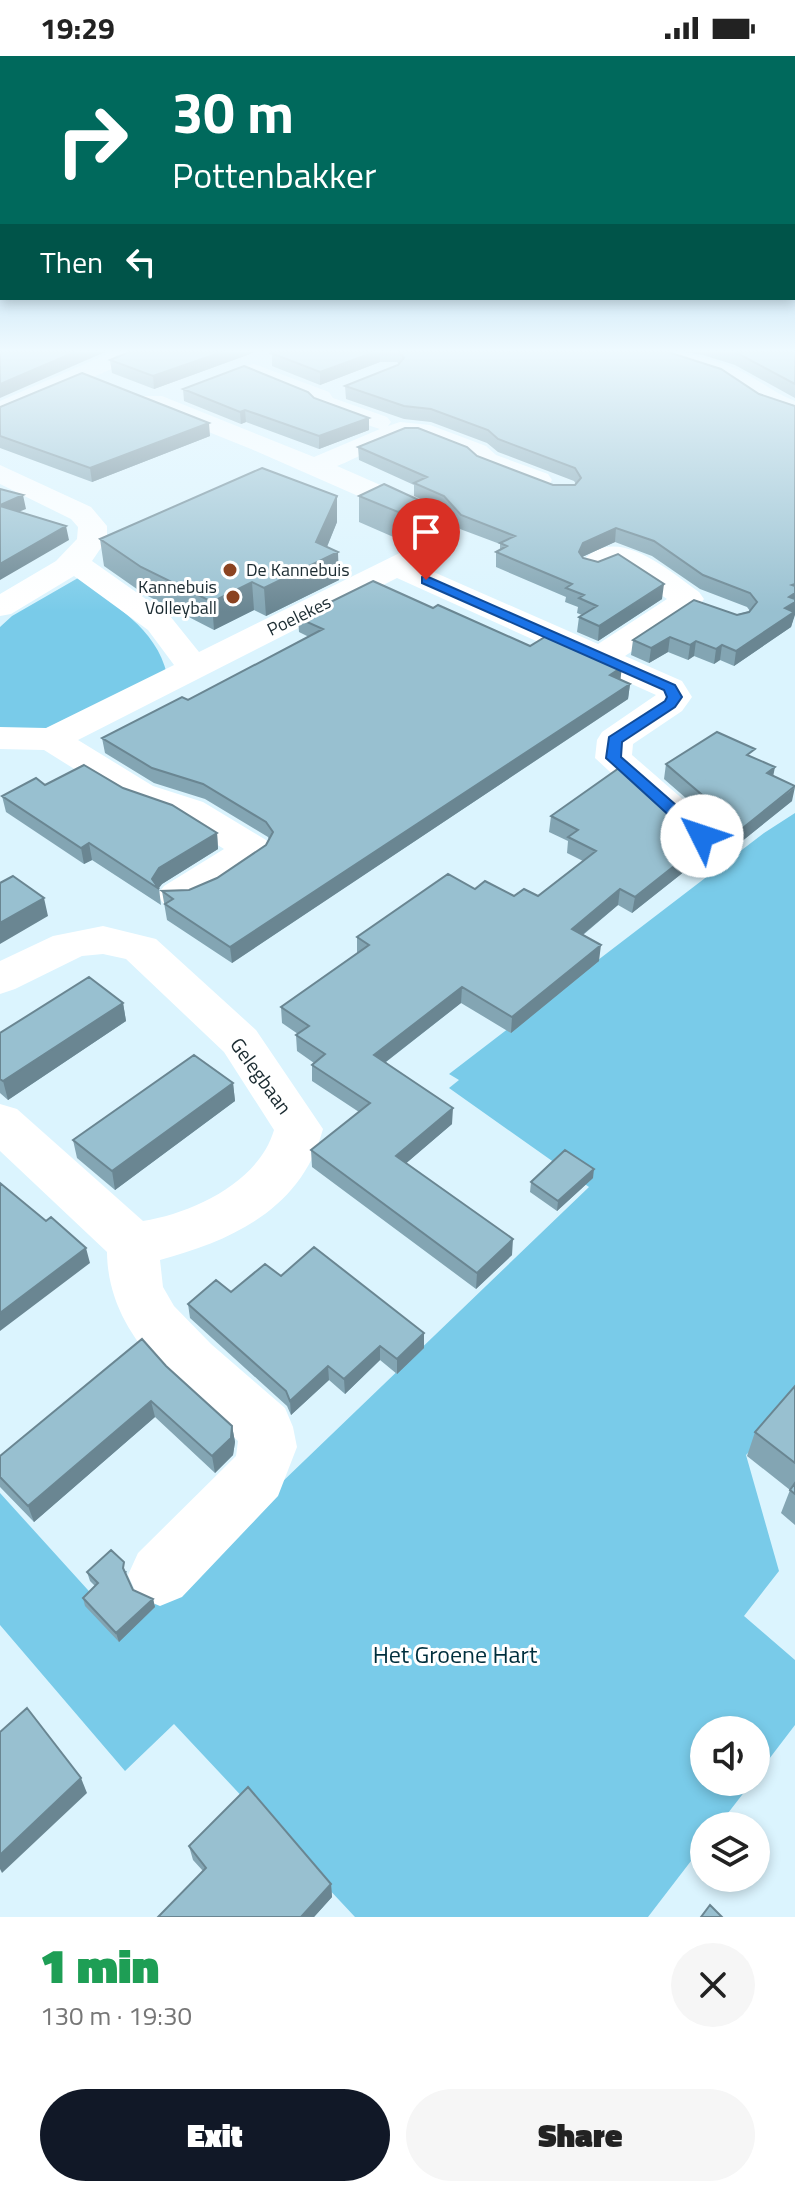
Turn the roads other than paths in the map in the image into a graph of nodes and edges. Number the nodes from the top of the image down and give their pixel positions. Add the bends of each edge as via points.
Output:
1 (247, 439) edge
2 (379, 439) edge
3 (444, 439) edge
4 (315, 466) junction
5 (0, 473) edge
6 (563, 490) edge
7 (76, 563) junction
8 (595, 565) edge
9 (397, 567) junction
10 (0, 607) edge
11 (602, 656) junction
12 (194, 668) junction
13 (0, 738) edge
14 (52, 739) junction
15 (702, 836) edge
16 (178, 895) edge
17 (0, 979) edge
18 (11, 1150) edge
19 (133, 1244) junction
20 (160, 1575) dead end

1 - 4 street, Poelekes
2 - 4 street
3 - 6 street
4 - 9 street, Poelekes via 432,518 444,532 441,544
5 - 7 street via 90,518 92,538
7 - 10 street
7 - 12 street via 159,623
8 - 11 street via 616,554 701,599
9 - 11 street
9 - 12 street, Poelekes
11 - 15 street via 674,692 670,704 615,740 613,758
12 - 14 street, Poelekes
13 - 14 street, Poelekes
14 - 16 street via 140,794 261,844
17 - 19 street, Gelegbaan via 66,946 98,938 141,949 240,1041 299,1129 290,1156 257,1192 167,1240
18 - 19 street
19 - 20 street via 136,1288 145,1310 264,1427 269,1442 257,1476

